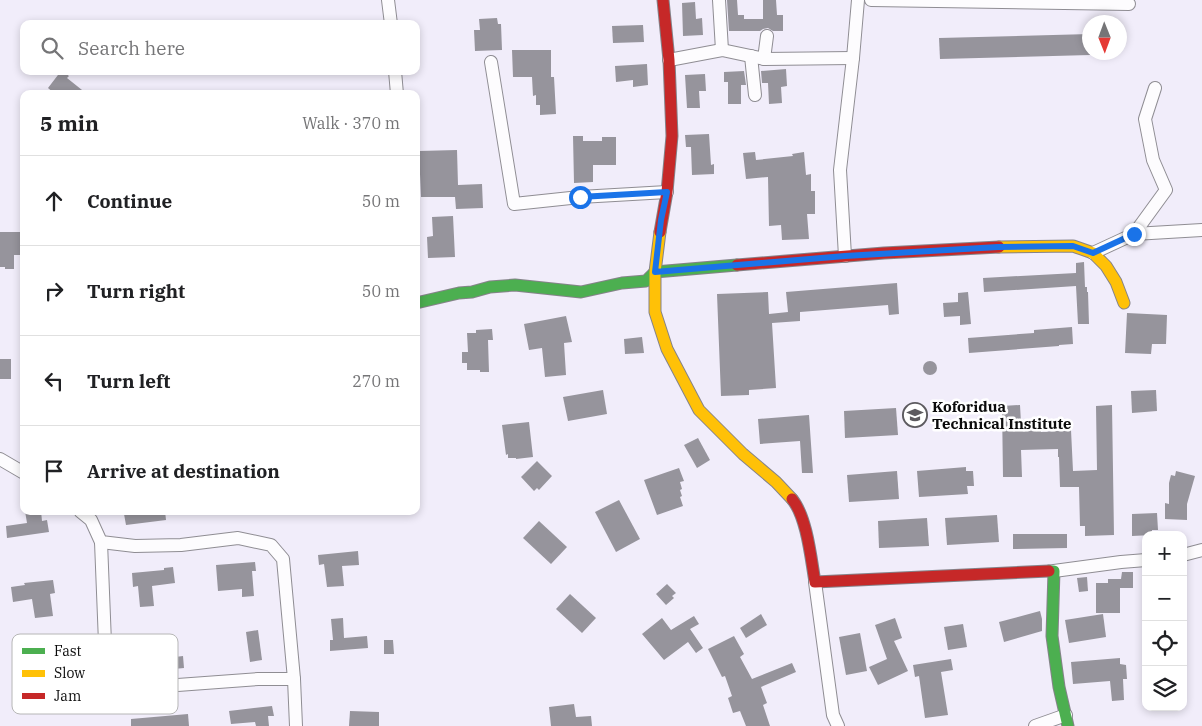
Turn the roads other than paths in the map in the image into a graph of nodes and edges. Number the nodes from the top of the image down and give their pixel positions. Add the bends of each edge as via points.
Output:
1 (388, 0) edge
2 (663, 0) edge
3 (719, 0) edge
4 (858, 0) edge
5 (871, 0) edge
6 (1129, 4) dead end
7 (390, 20) edge
8 (767, 36) dead end
9 (722, 50) junction
10 (751, 56) junction
11 (853, 58) junction
12 (764, 59) junction
13 (669, 60) junction
14 (491, 62) dead end
15 (395, 75) edge
16 (1155, 88) dead end
17 (397, 90) edge
18 (755, 95) dead end
19 (667, 192) junction
20 (1202, 230) edge
21 (1134, 234) junction
22 (1093, 253) junction
23 (845, 256) junction
24 (655, 272) junction
25 (420, 302) edge
26 (1124, 303) dead end
27 (0, 459) edge
28 (20, 471) edge
29 (85, 515) edge
30 (101, 542) junction
31 (1202, 550) edge
32 (1187, 554) edge
33 (1142, 560) edge
34 (1054, 571) junction
35 (815, 582) junction
36 (105, 634) edge
37 (294, 679) junction
38 (178, 685) edge
39 (1067, 720) edge
40 (296, 726) edge
41 (838, 726) edge
42 (1035, 726) edge

1 - 7 street
2 - 13 street
3 - 9 street
4 - 11 street
5 - 6 street
8 - 12 street
9 - 10 street
9 - 13 street
10 - 12 street
10 - 18 street
11 - 12 street
11 - 23 street via 840,170
13 - 19 street via 672,136
14 - 19 street via 514,204
15 - 17 street
16 - 21 street via 1145,119 1153,160 1166,190
19 - 24 street
20 - 21 street
21 - 22 street
22 - 23 street via 1073,246
22 - 26 street via 1116,282
23 - 24 street
24 - 25 street via 646,281 581,292 515,285
24 - 35 street via 655,312 667,350 698,410 796,504 807,533
27 - 28 street
29 - 30 street via 91,520
30 - 36 street
30 - 37 street via 135,546 181,545 238,538 271,545 283,559
31 - 32 street
33 - 34 street
34 - 35 street
34 - 39 street via 1052,636
35 - 41 street via 833,715
37 - 38 street
37 - 40 street
39 - 42 street

